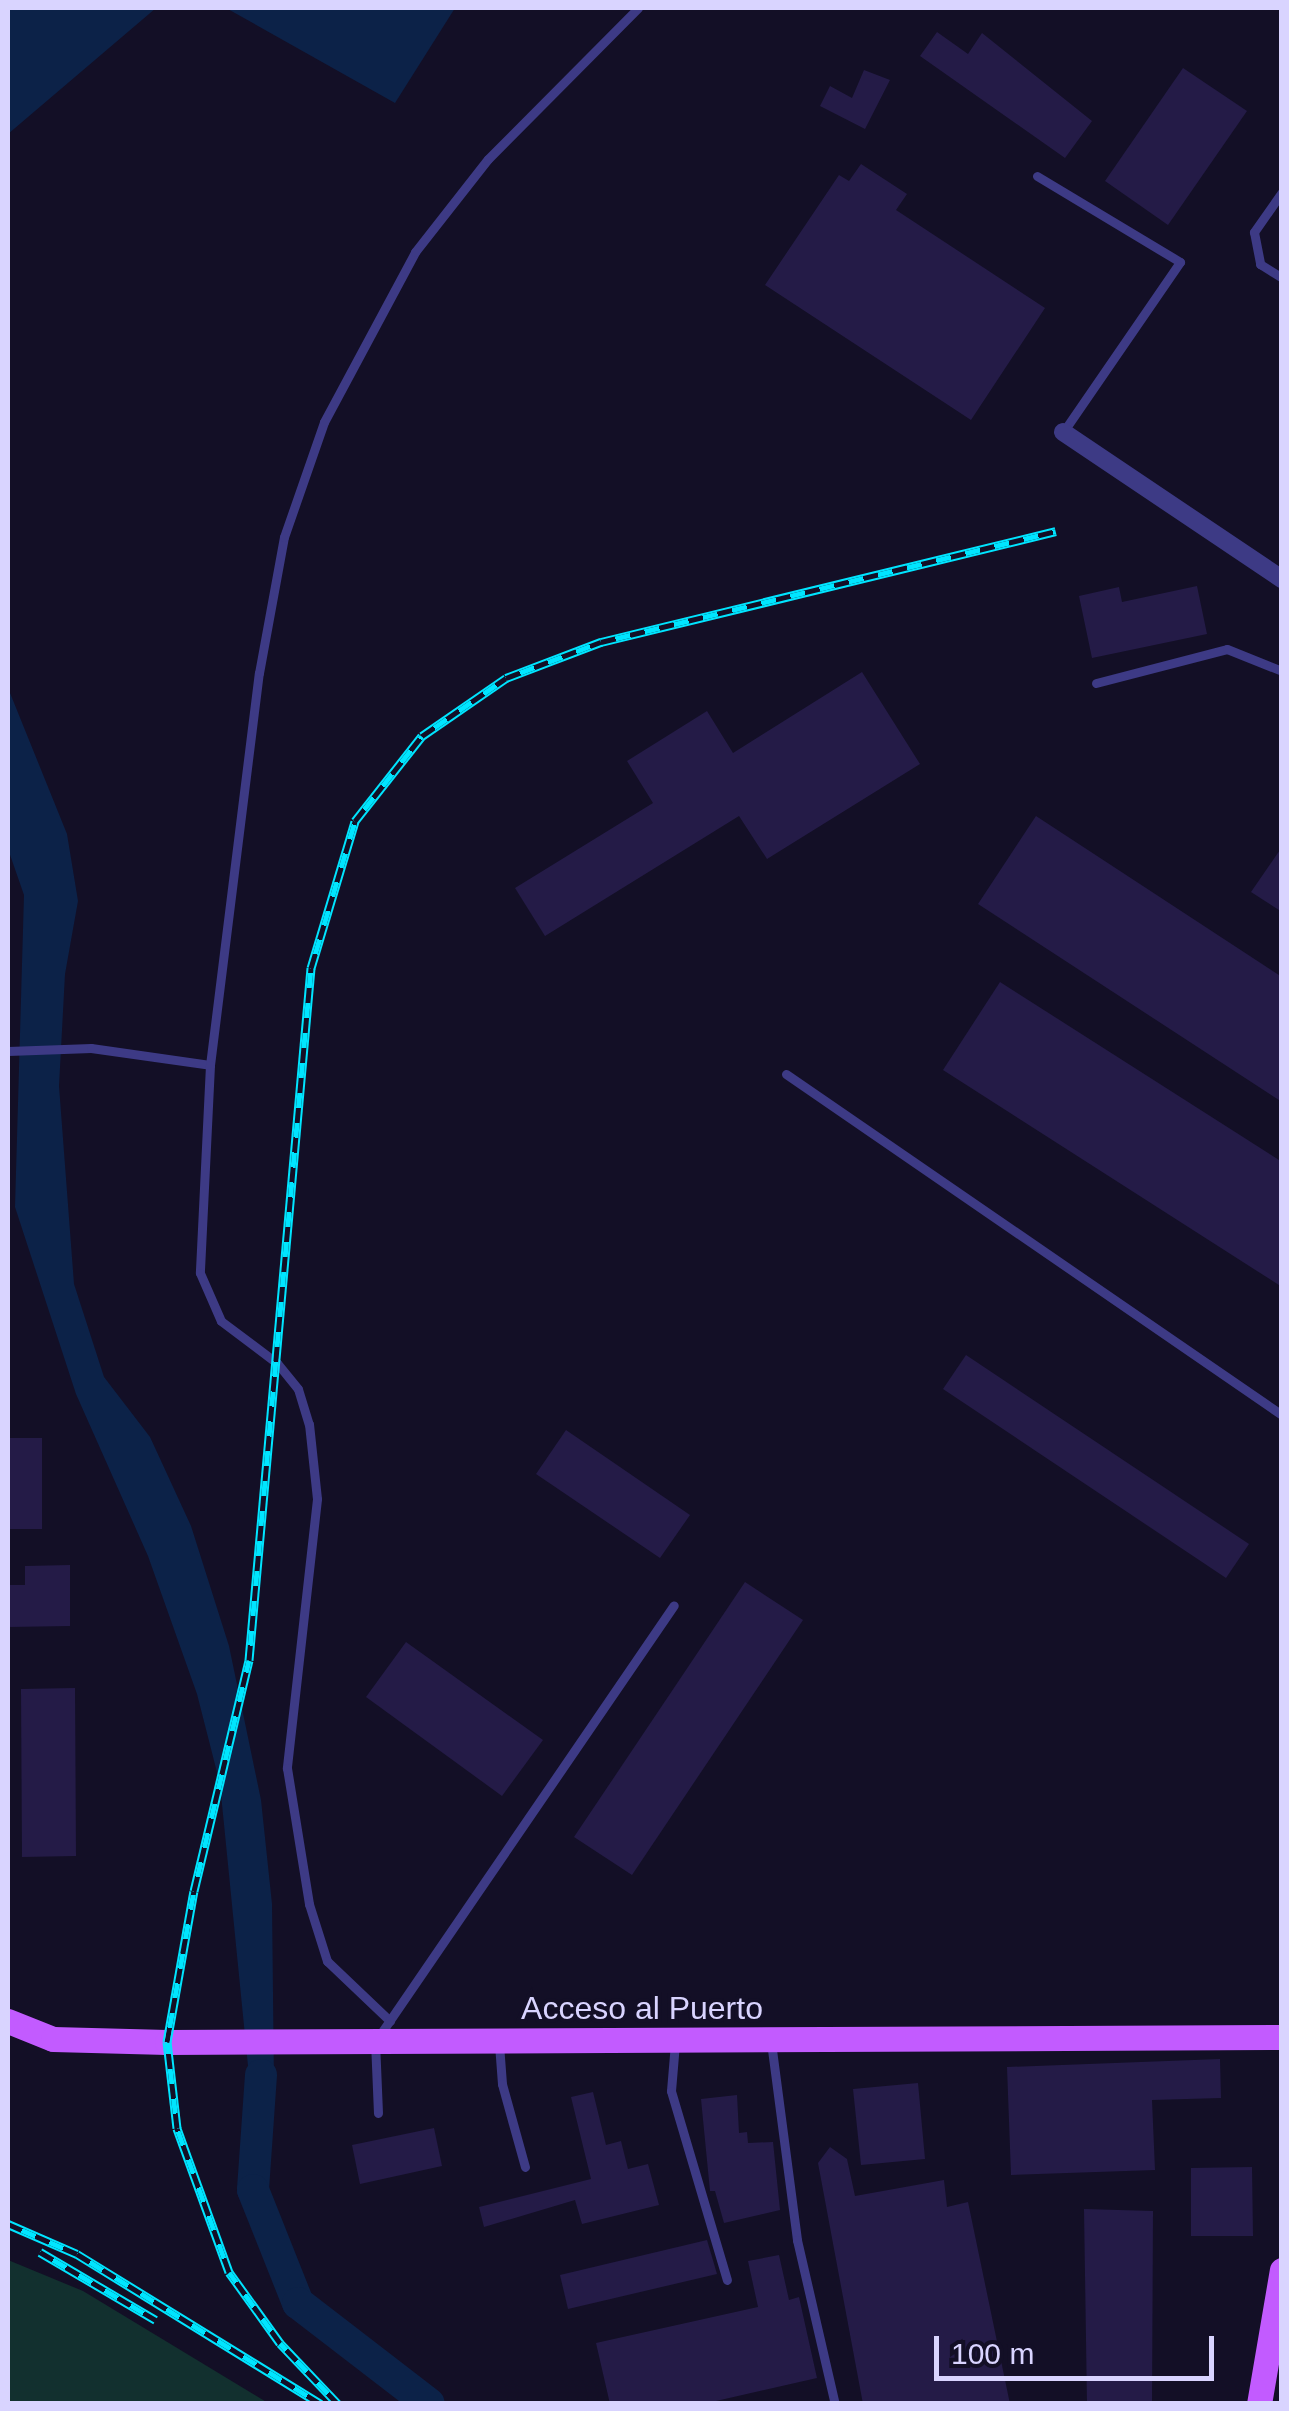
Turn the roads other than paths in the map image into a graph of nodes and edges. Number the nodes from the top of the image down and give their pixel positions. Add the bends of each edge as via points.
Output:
1 (638, 8) edge
2 (1037, 176) dead end
3 (1282, 192) edge
4 (1282, 278) edge
5 (1063, 432) joint
6 (1282, 580) edge
7 (1282, 671) edge
8 (1096, 683) dead end
9 (8, 1051) edge
10 (210, 1065) junction
11 (786, 1074) dead end
12 (1282, 1414) edge
13 (674, 1605) dead end
14 (8, 2021) edge
15 (383, 2032) junction
16 (1282, 2037) edge
17 (675, 2040) junction
18 (770, 2040) junction
19 (499, 2041) junction
20 (378, 2113) dead end
21 (525, 2166) dead end
22 (1282, 2270) edge
23 (727, 2280) dead end
24 (834, 2404) edge
25 (1258, 2404) edge

1 - 10 lane via 488,159 415,252 324,422 284,537 259,673
2 - 5 lane via 1180,262
3 - 4 lane via 1254,232 1260,264
5 - 6 street
7 - 8 lane via 1227,649
9 - 10 lane via 91,1048
10 - 15 lane via 200,1273 221,1321 277,1364 298,1390 309,1424 316,1499 287,1768 309,1904 328,1961
11 - 12 lane
13 - 15 lane
14 - 15 main road, Acceso al Puerto via 53,2039 319,2039
15 - 19 main road, Acceso al Puerto
15 - 20 lane
16 - 18 main road, Acceso al Puerto
17 - 18 main road, Acceso al Puerto
17 - 19 main road, Acceso al Puerto
17 - 23 lane via 671,2091
18 - 24 lane via 797,2240
19 - 21 lane via 502,2084
22 - 25 main road

